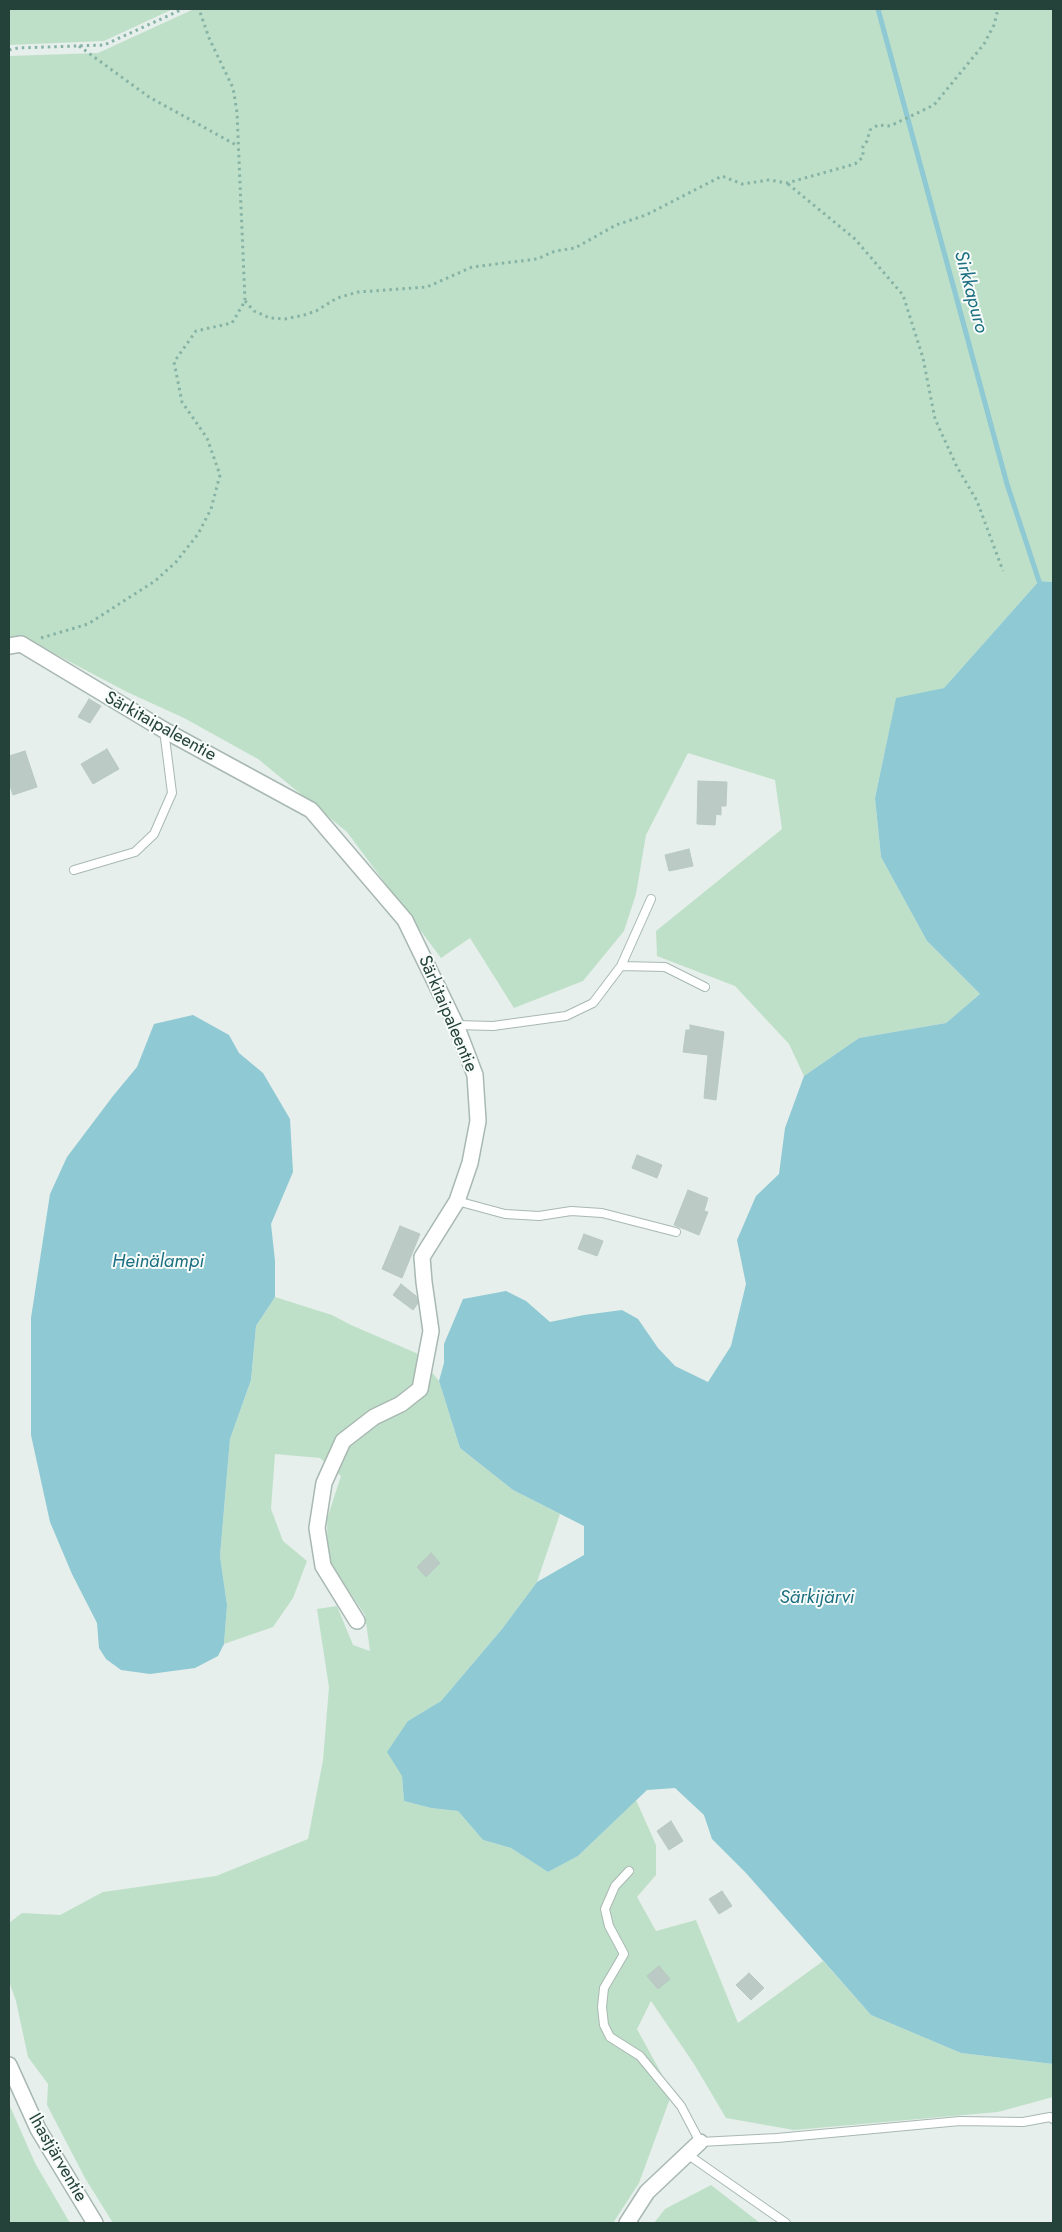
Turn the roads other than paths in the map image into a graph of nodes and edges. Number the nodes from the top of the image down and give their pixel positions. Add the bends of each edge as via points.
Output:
1 (15, 645) edge
2 (164, 730) junction
3 (74, 870) dead end
4 (651, 899) dead end
5 (620, 966) junction
6 (705, 987) dead end
7 (456, 1025) junction
8 (457, 1201) junction
9 (676, 1232) dead end
10 (357, 1621) dead end
11 (629, 1871) dead end
12 (9, 2065) edge
13 (1053, 2119) edge
14 (700, 2142) junction
15 (687, 2154) junction
16 (95, 2223) edge
17 (627, 2223) edge
18 (786, 2223) edge

1 - 2 street, Särkitaipaleentie
2 - 3 lane via 172,793 154,834 135,852
2 - 7 street, Särkitaipaleentie via 311,810 405,920
4 - 5 lane
5 - 6 lane via 665,967
5 - 7 lane via 593,1003 566,1016 493,1026
7 - 8 street, Särkitaipaleentie via 475,1075 478,1121 470,1163
8 - 9 lane via 505,1214 602,1213
8 - 10 street, Särkitaipaleentie via 422,1257 431,1331 420,1389 401,1404 374,1416 343,1441 324,1484 317,1528 323,1566
11 - 14 lane via 615,1886 605,1909 609,1926 624,1954 604,1988 604,2024 610,2037 640,2056 681,2106
12 - 16 street, Ihastjärventie via 38,2129
13 - 14 lane via 960,2121
14 - 15 street
15 - 17 street via 647,2192
15 - 18 lane

